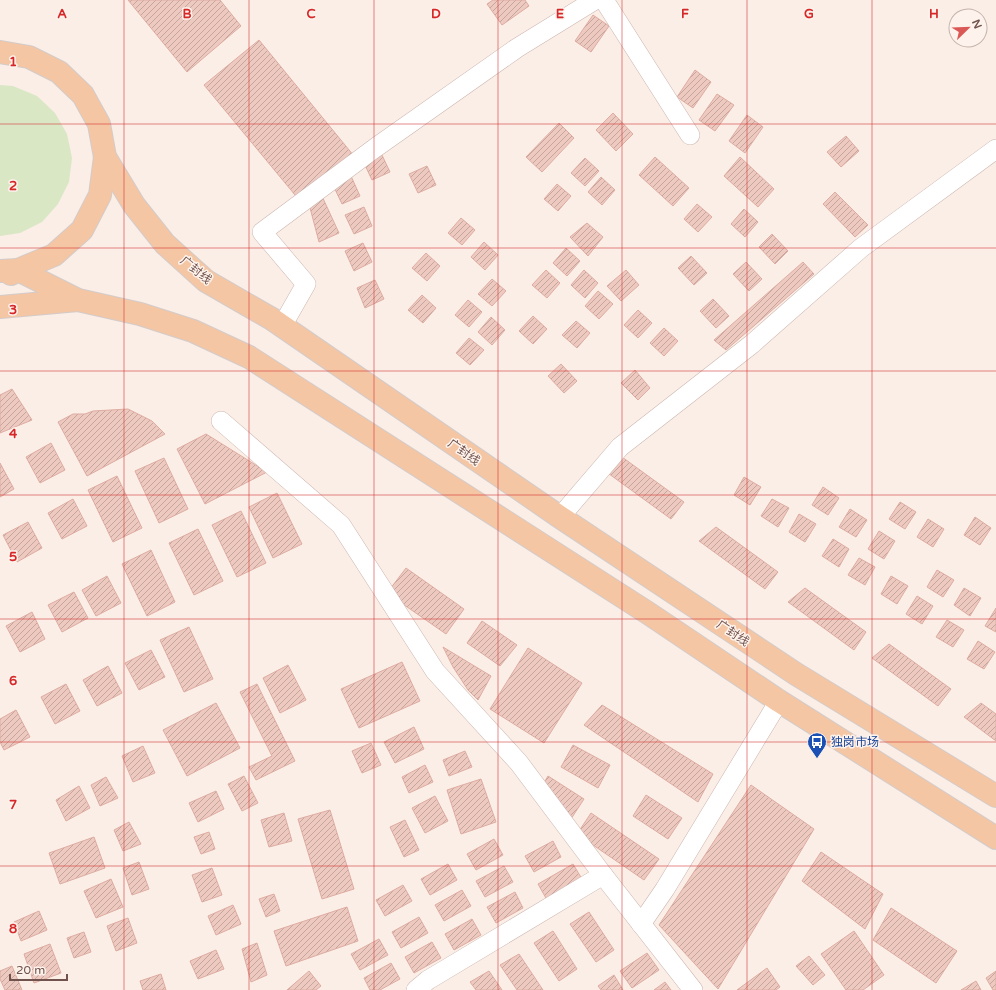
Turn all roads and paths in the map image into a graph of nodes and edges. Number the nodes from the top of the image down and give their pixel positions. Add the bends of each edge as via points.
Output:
1 (595, 0) edge
2 (604, 0) edge
3 (0, 52) edge
4 (690, 135) dead end
5 (996, 150) edge
6 (105, 157) junction
7 (6, 274) edge
8 (78, 300) junction
9 (0, 307) edge
10 (282, 326) junction
11 (221, 421) dead end
12 (560, 517) junction
13 (779, 701) junction
14 (996, 796) edge
15 (996, 838) edge
16 (603, 875) junction
17 (641, 924) junction
18 (416, 990) edge
19 (693, 990) edge

1 - 10 street via 517,48 262,232 306,284
2 - 4 street
3 - 6 main road, 广封线 via 29,57 59,72 83,95 99,124
5 - 12 street via 861,248 752,344 620,447
6 - 7 main road via 100,195 82,230 54,255
6 - 10 main road, 广封线 via 134,205 165,244 206,281
7 - 8 main road
8 - 9 main road
8 - 13 main road via 140,314 193,331 248,357 648,613
10 - 12 main road, 广封线
11 - 16 street via 341,525 435,671 519,763
12 - 14 main road, 广封线 via 796,674
13 - 15 main road
13 - 17 street via 665,890
16 - 17 street
16 - 18 street via 428,980
17 - 19 street

